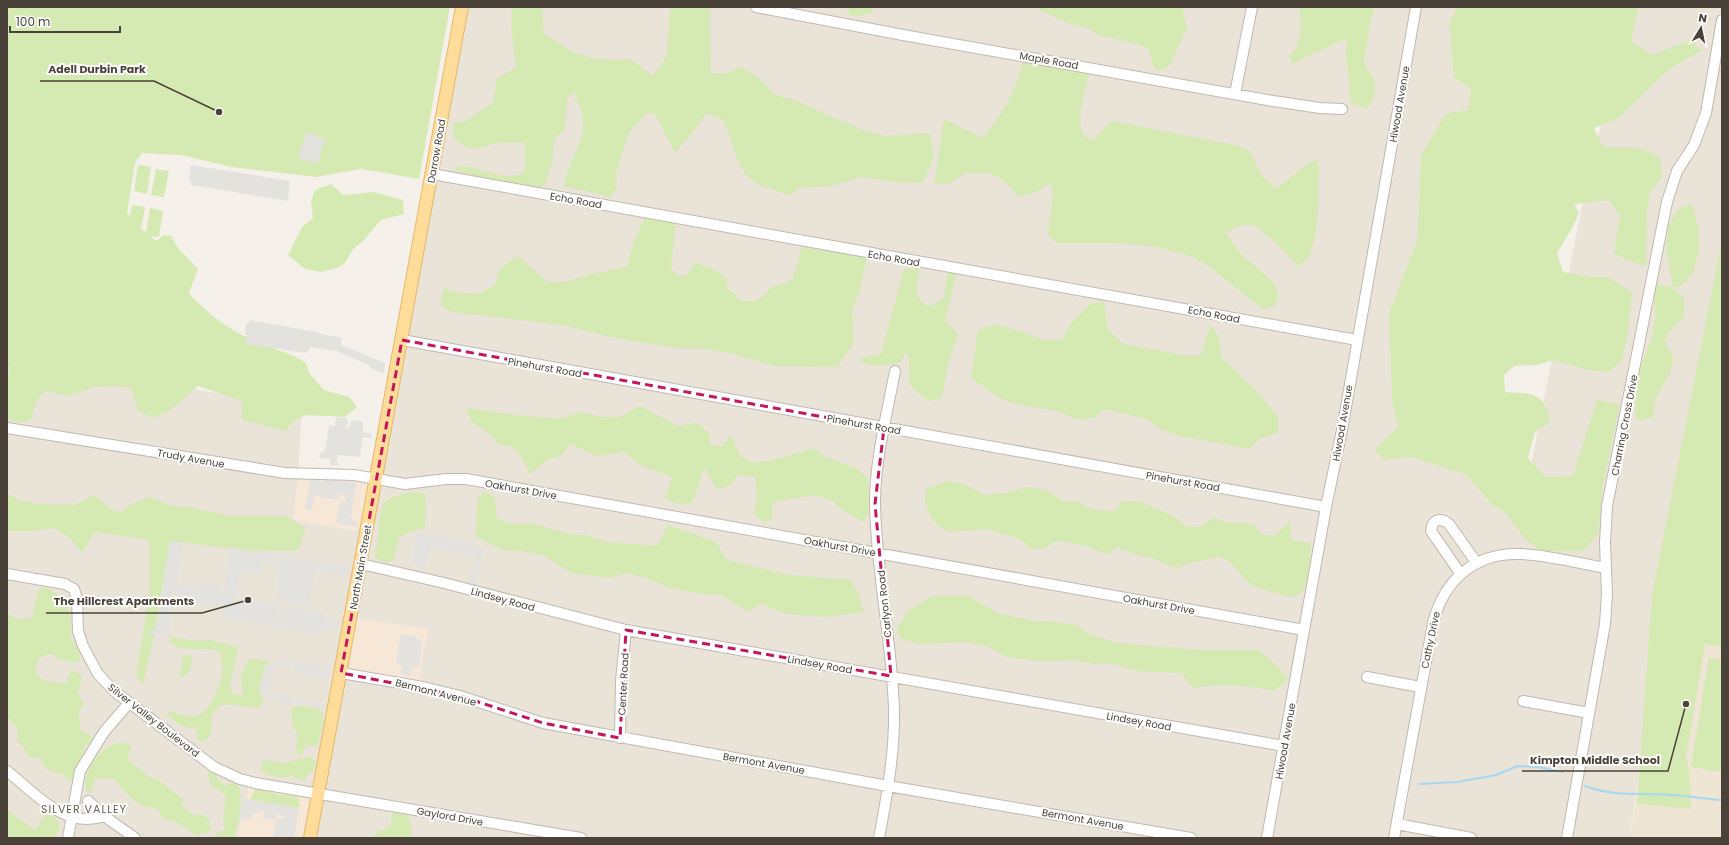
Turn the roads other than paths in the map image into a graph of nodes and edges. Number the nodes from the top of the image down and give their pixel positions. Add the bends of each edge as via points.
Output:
1 (462, 7) edge
2 (756, 7) edge
3 (1252, 7) edge
4 (1416, 7) edge
5 (1722, 20) edge
6 (1235, 94) junction
7 (1342, 109) dead end
8 (432, 174) junction
9 (410, 295) joint
10 (402, 340) junction
11 (1357, 340) junction
12 (895, 371) dead end
13 (7, 428) edge
14 (884, 428) junction
15 (375, 479) junction
16 (1326, 507) junction
17 (878, 552) junction
18 (1476, 562) junction
19 (361, 564) junction
20 (1605, 568) junction
21 (1460, 573) junction
22 (7, 574) edge
23 (626, 630) junction
24 (1304, 630) junction
25 (341, 673) junction
26 (891, 676) junction
27 (1367, 677) dead end
28 (1420, 687) junction
29 (1524, 701) dead end
30 (129, 703) junction
31 (1589, 713) junction
32 (620, 738) junction
33 (1284, 746) junction
34 (7, 771) edge
35 (888, 786) junction
36 (319, 793) junction
37 (88, 801) dead end
38 (104, 816) junction
39 (71, 818) junction
40 (1397, 824) junction
41 (68, 838) edge
42 (135, 838) edge
43 (310, 838) edge
44 (582, 838) edge
45 (879, 838) edge
46 (1190, 838) edge
47 (1267, 838) edge
48 (1394, 838) edge
49 (1471, 838) edge
50 (1567, 838) edge

1 - 8 main road, Darrow Road
2 - 6 street, Maple Road
3 - 6 street
4 - 11 street, Hiwood Avenue
5 - 20 street, Charring Cross Drive via 1706,113 1694,145 1677,171 1662,228 1607,506
6 - 7 street, Maple Road via 1320,108
8 - 9 main road, Darrow Road
8 - 11 street, Echo Road
9 - 10 main road, North Main Street
10 - 14 street, Pinehurst Road
10 - 15 main road, North Main Street
11 - 16 street, Hiwood Avenue
12 - 14 street, Carlyon Road
13 - 15 street, Trudy Avenue via 270,472 339,474
14 - 16 street, Pinehurst Road
14 - 17 street, Carlyon Road via 876,484
15 - 17 street, Oakhurst Drive via 413,484 466,479
15 - 19 main road, North Main Street
16 - 24 street, Hiwood Avenue
17 - 24 street, Oakhurst Drive
17 - 26 street, Carlyon Road
18 - 20 street, Cathy Drive via 1500,555 1521,554
18 - 21 street, Cathy Drive
18 - 21 street via 1445,520 1434,521 1431,531
19 - 23 street, Lindsey Road
19 - 25 main road, North Main Street
20 - 31 street, Charring Cross Drive via 1605,624
21 - 28 street, Cathy Drive via 1445,591 1435,613
22 - 30 street, Silver Valley Boulevard via 65,584 74,589 77,598 78,631 86,653 98,674 114,692
23 - 26 street, Lindsey Road
23 - 32 street, Center Road via 621,680
24 - 33 street, Hiwood Avenue
25 - 32 street, Bermont Avenue via 423,687 460,696 543,723
25 - 36 main road, North Main Street
26 - 33 street, Lindsey Road
26 - 35 street, Carlyon Road via 894,728
27 - 28 street
28 - 40 street, Cathy Drive
29 - 31 street
30 - 36 street, Silver Valley Boulevard via 214,767 255,783
30 - 39 street via 104,732 80,771
31 - 50 street, Charring Cross Drive
32 - 35 street, Bermont Avenue
33 - 47 street, Hiwood Avenue
34 - 39 street via 47,806
35 - 45 street, Carlyon Road
35 - 46 street, Bermont Avenue
36 - 43 main road, North Main Street
36 - 44 street, Gaylord Drive
37 - 38 street
38 - 39 street via 97,819
38 - 42 street
39 - 41 street
40 - 48 street, Cathy Drive
40 - 49 street

